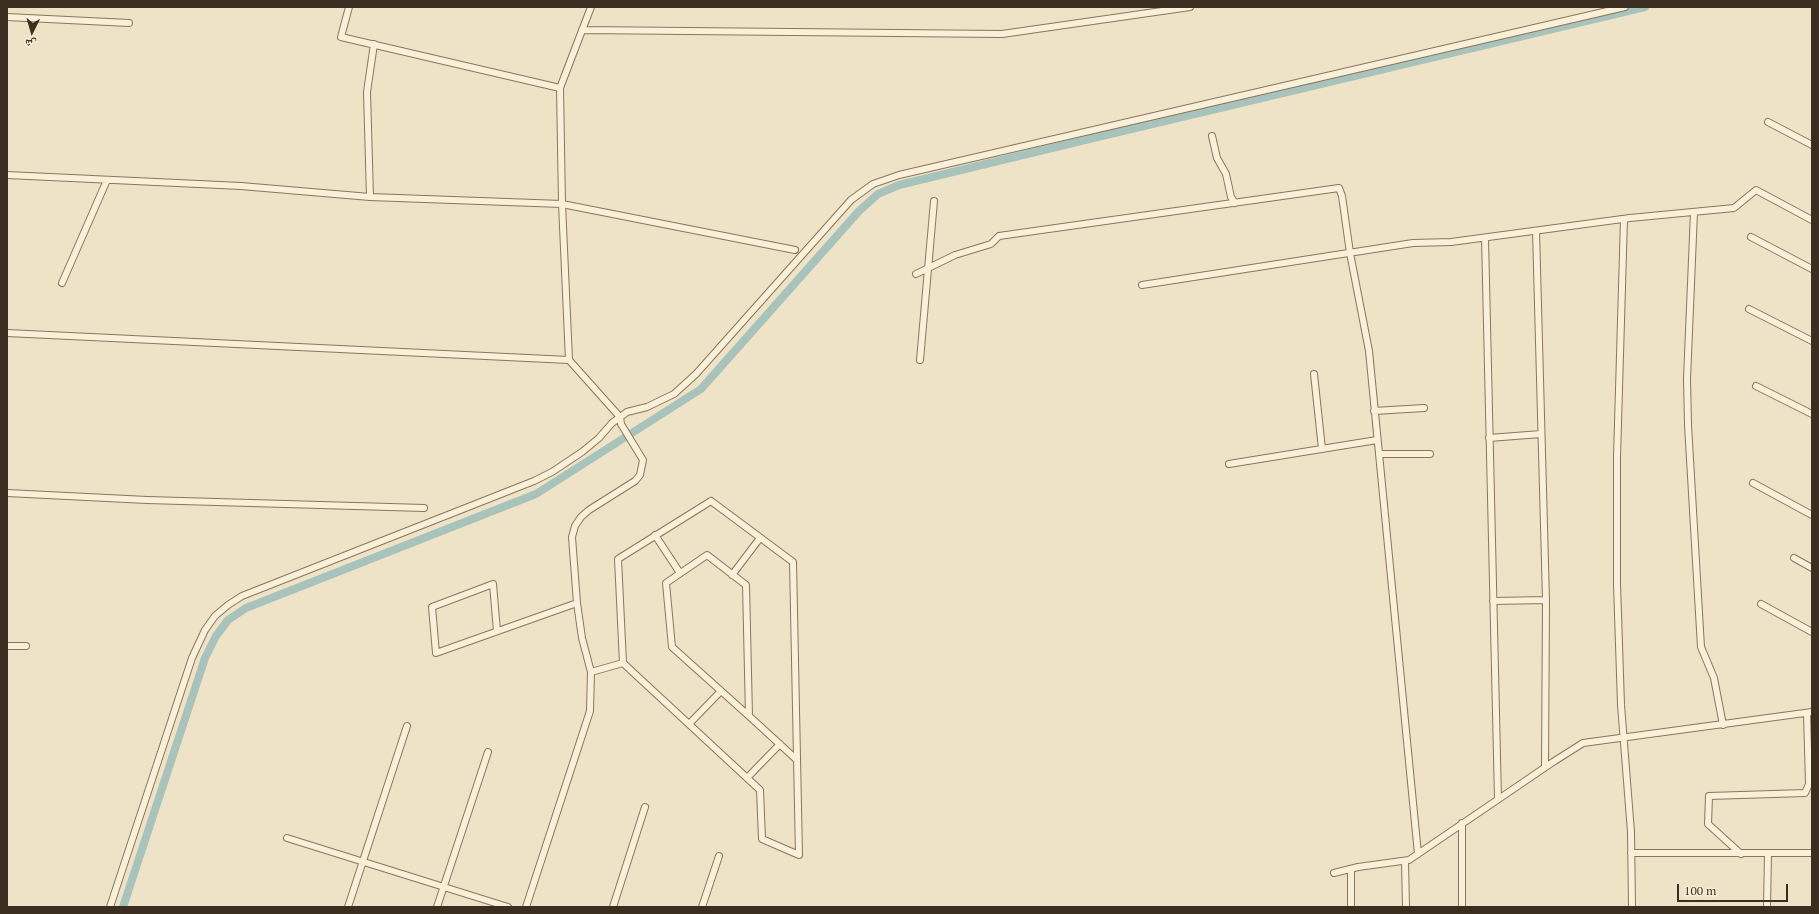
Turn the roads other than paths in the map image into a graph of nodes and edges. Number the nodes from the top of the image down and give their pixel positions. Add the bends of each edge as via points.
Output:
1 (349, 7) edge
2 (591, 7) edge
3 (1190, 7) edge
4 (1625, 7) edge
5 (7, 17) edge
6 (129, 23) dead end
7 (582, 30) junction
8 (374, 44) junction
9 (560, 88) junction
10 (1768, 122) dead end
11 (1212, 136) dead end
12 (1812, 145) edge
13 (7, 175) edge
14 (107, 180) junction
15 (370, 197) junction
16 (934, 201) dead end
17 (1236, 203) junction
18 (562, 204) junction
19 (1694, 212) junction
20 (1624, 219) junction
21 (1812, 220) edge
22 (1536, 231) junction
23 (1751, 237) dead end
24 (1485, 238) junction
25 (795, 250) dead end
26 (1350, 253) junction
27 (929, 268) junction
28 (1812, 269) edge
29 (916, 274) dead end
30 (62, 283) dead end
31 (1142, 285) dead end
32 (1749, 310) dead end
33 (7, 333) edge
34 (1812, 341) edge
35 (569, 360) junction
36 (920, 360) dead end
37 (1314, 374) dead end
38 (1756, 386) dead end
39 (1424, 408) dead end
40 (1374, 411) junction
41 (1812, 414) edge
42 (620, 421) junction
43 (1541, 434) junction
44 (1489, 438) junction
45 (1377, 440) junction
46 (1322, 449) junction
47 (1379, 454) junction
48 (1430, 454) dead end
49 (1229, 464) dead end
50 (1753, 483) dead end
51 (7, 492) edge
52 (424, 508) dead end
53 (1812, 515) edge
54 (655, 535) junction
55 (760, 538) junction
56 (1794, 558) dead end
57 (1812, 568) edge
58 (680, 573) junction
59 (732, 575) junction
60 (1546, 600) junction
61 (1493, 601) junction
62 (576, 604) junction
63 (1761, 604) dead end
64 (497, 631) junction
65 (1812, 632) edge
66 (7, 646) edge
67 (26, 646) dead end
68 (623, 663) junction
69 (591, 672) junction
70 (721, 691) junction
71 (1810, 713) edge
72 (749, 716) junction
73 (689, 724) junction
74 (1723, 725) junction
75 (407, 726) dead end
76 (1624, 736) junction
77 (780, 744) junction
78 (488, 752) dead end
79 (797, 760) junction
80 (1545, 767) junction
81 (747, 778) junction
82 (1810, 783) edge
83 (1498, 799) junction
84 (645, 807) dead end
85 (1462, 823) junction
86 (286, 838) dead end
87 (1631, 853) junction
88 (1418, 854) junction
89 (1741, 854) junction
90 (1768, 854) junction
91 (1812, 854) edge
92 (719, 856) dead end
93 (1405, 861) junction
94 (363, 862) junction
95 (1351, 869) junction
96 (1334, 873) dead end
97 (443, 887) junction
98 (110, 907) edge
99 (348, 907) edge
100 (437, 907) edge
101 (508, 907) edge
102 (526, 907) edge
103 (613, 907) edge
104 (702, 907) edge
105 (1351, 907) edge
106 (1406, 907) edge
107 (1462, 907) edge
108 (1632, 907) edge
109 (1767, 907) edge

1 - 8 street via 341,37
2 - 7 street
3 - 7 street via 1002,34
4 - 42 street via 879,181 851,200 686,385 661,401 627,412
5 - 6 street
7 - 9 street
8 - 9 street
8 - 15 street via 367,92
9 - 18 street
10 - 12 street
11 - 17 street via 1217,158 1226,174 1231,197
13 - 14 street
14 - 15 street via 241,186
14 - 30 street
15 - 18 street
16 - 27 street
17 - 26 street via 1339,188
17 - 27 street via 999,236 991,244 955,255
18 - 25 street
18 - 35 street
19 - 20 street
19 - 21 street via 1734,208 1756,190
19 - 74 street via 1687,371 1688,425 1701,647 1714,678
20 - 22 street
20 - 76 street via 1617,513 1617,584
22 - 24 street
22 - 43 street
23 - 28 street
24 - 26 street via 1413,243
24 - 44 street
26 - 31 street
26 - 40 street via 1369,351
27 - 29 street
27 - 36 street
32 - 34 street
33 - 35 street
35 - 42 street
37 - 46 street
38 - 41 street
39 - 40 street
40 - 45 street
42 - 62 street via 638,450 643,467 635,481 589,510 575,526 572,548
42 - 98 street via 612,423 582,452 534,481 242,596 215,616 205,630 192,658
43 - 44 street
43 - 60 street
44 - 61 street
45 - 46 street
45 - 47 street
46 - 49 street
47 - 48 street
47 - 88 street
50 - 53 street
51 - 52 street via 147,500
54 - 55 street via 711,501
54 - 58 street
54 - 68 street via 618,559
55 - 59 street
55 - 79 street via 793,562
56 - 57 street
58 - 59 street via 707,556
58 - 70 street via 666,582 672,647
59 - 72 street via 746,585
60 - 61 street
60 - 80 street
61 - 83 street
62 - 64 street
62 - 69 street
63 - 65 street
64 - 64 street via 436,653 432,607 493,584
66 - 67 street
68 - 69 street
68 - 73 street
69 - 102 street via 590,711
70 - 72 street
70 - 73 street
71 - 74 street
71 - 82 street
72 - 77 street
73 - 81 street
74 - 76 street
75 - 94 street
76 - 80 street via 1583,743
76 - 87 street
77 - 79 street
77 - 81 street
78 - 97 street
79 - 81 street via 799,855 762,839 760,790
80 - 83 street
82 - 89 street via 1805,793 1709,796 1708,824
83 - 85 street
84 - 103 street
85 - 88 street
85 - 107 street
86 - 94 street
87 - 89 street
87 - 108 street
88 - 93 street
89 - 90 street
90 - 91 street
90 - 109 street
92 - 104 street
93 - 95 street
93 - 106 street
94 - 97 street
94 - 99 street
95 - 96 street
95 - 105 street
97 - 100 street
97 - 101 street

